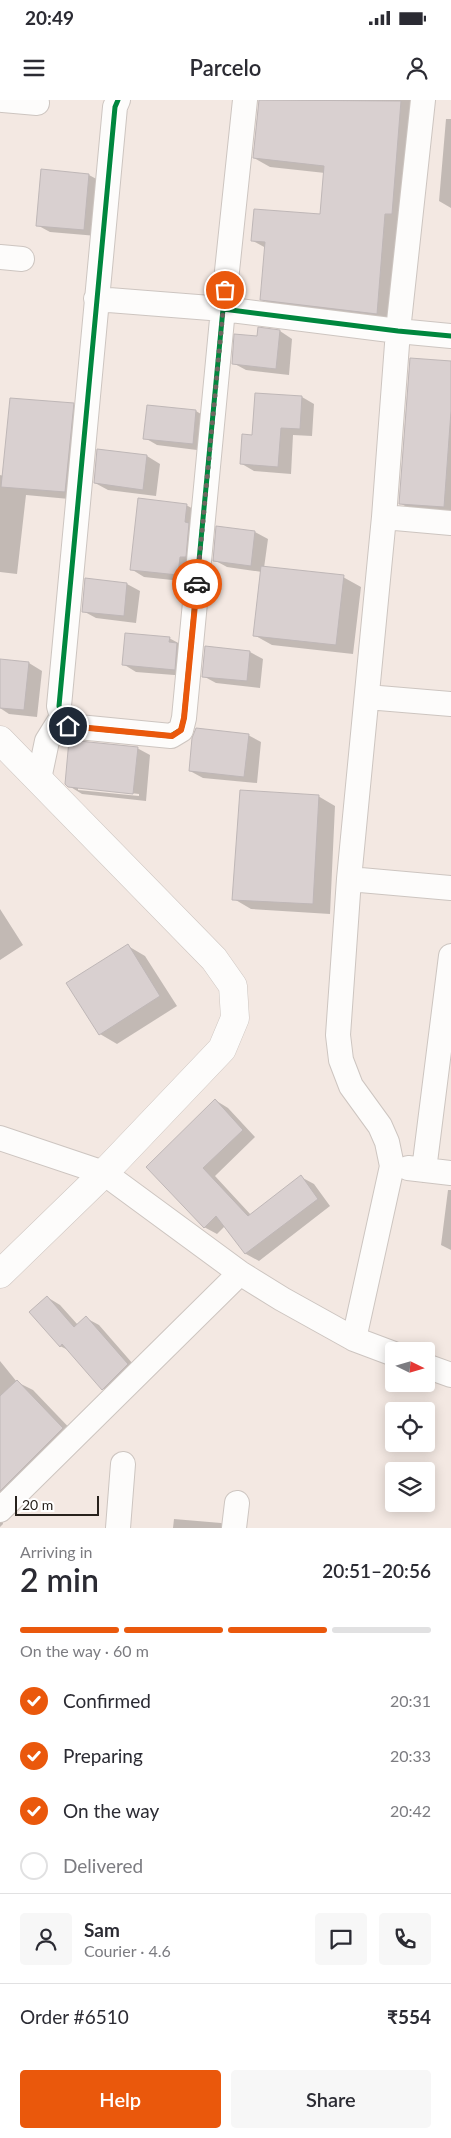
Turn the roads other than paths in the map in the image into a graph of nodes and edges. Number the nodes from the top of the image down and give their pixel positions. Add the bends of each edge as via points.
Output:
1 (3, 100) edge
2 (118, 100) edge
3 (245, 100) edge
4 (423, 100) edge
5 (37, 103) dead end
6 (96, 299) junction
7 (223, 308) junction
8 (398, 331) junction
9 (451, 336) edge
10 (384, 517) junction
11 (451, 523) edge
12 (366, 697) junction
13 (451, 704) edge
14 (62, 717) junction
15 (0, 740) edge
16 (39, 779) junction
17 (349, 879) junction
18 (451, 888) edge
19 (451, 956) edge
20 (0, 1138) edge
21 (392, 1166) junction
22 (424, 1170) junction
23 (451, 1173) edge
24 (104, 1174) junction
25 (240, 1273) junction
26 (0, 1274) edge
27 (354, 1339) junction
28 (385, 1351) edge
29 (435, 1369) edge
30 (451, 1375) edge
31 (123, 1464) dead end
32 (237, 1503) dead end
33 (0, 1510) edge
34 (118, 1528) edge
35 (234, 1528) edge

1 - 5 street
2 - 6 street
3 - 7 street
4 - 8 street
6 - 7 street
6 - 14 street via 59,706
7 - 8 street
7 - 14 street via 181,730 172,736 81,728 68,726
8 - 9 street
8 - 10 street
10 - 11 street
10 - 12 street
12 - 13 street
12 - 17 street
14 - 16 street via 47,741
15 - 16 street
16 - 24 street via 214,959 233,986 236,1018 222,1049
17 - 18 street
17 - 21 street via 338,1036 341,1060 351,1086 380,1126
19 - 22 street
20 - 24 street
21 - 22 street
21 - 27 street
22 - 23 street
24 - 25 street
24 - 26 street
25 - 27 street
25 - 33 street
27 - 28 street
29 - 30 street
31 - 34 street
32 - 35 street

